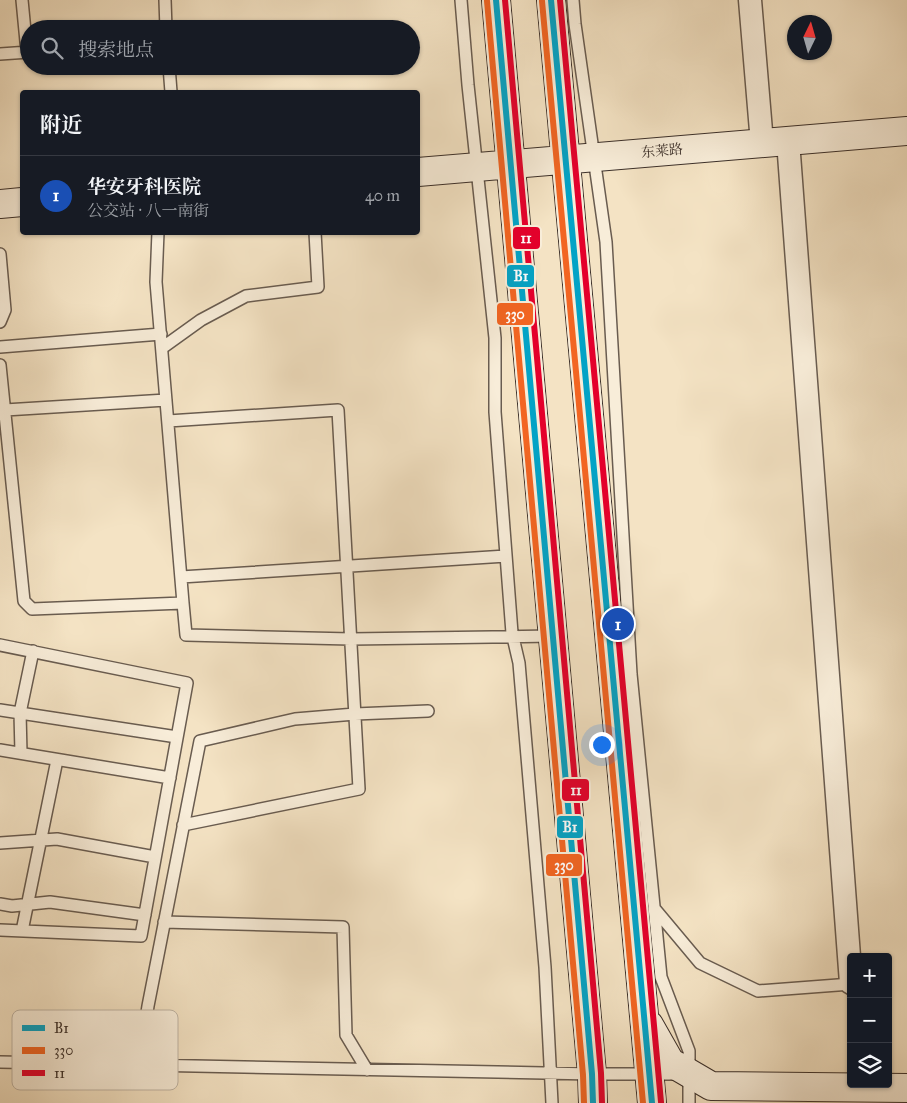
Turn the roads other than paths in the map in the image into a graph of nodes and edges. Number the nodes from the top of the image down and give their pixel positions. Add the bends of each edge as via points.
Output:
1 (22, 0) edge
2 (165, 0) edge
3 (461, 0) edge
4 (496, 0) edge
5 (551, 0) edge
6 (573, 0) edge
7 (750, 0) edge
8 (24, 20) edge
9 (166, 20) edge
10 (20, 53) edge
11 (0, 54) edge
12 (170, 75) edge
13 (171, 90) edge
14 (907, 131) edge
15 (788, 141) junction
16 (762, 143) junction
17 (594, 157) junction
18 (566, 160) junction
19 (509, 164) junction
20 (476, 167) junction
21 (420, 172) edge
22 (20, 202) edge
23 (0, 204) edge
24 (158, 235) edge
25 (315, 235) edge
26 (0, 254) edge
27 (0, 322) edge
28 (161, 334) junction
29 (0, 347) edge
30 (162, 348) junction
31 (0, 365) edge
32 (166, 400) junction
33 (4, 410) junction
34 (168, 421) junction
35 (506, 556) junction
36 (347, 566) junction
37 (180, 577) junction
38 (183, 603) junction
39 (552, 636) junction
40 (513, 637) junction
41 (351, 639) junction
42 (0, 645) edge
43 (33, 651) junction
44 (0, 710) edge
45 (428, 711) dead end
46 (20, 713) junction
47 (355, 714) junction
48 (177, 737) junction
49 (0, 750) edge
50 (21, 753) junction
51 (57, 760) junction
52 (170, 778) junction
53 (183, 825) junction
54 (41, 840) junction
55 (0, 843) edge
56 (156, 857) junction
57 (0, 904) edge
58 (28, 904) junction
59 (654, 908) junction
60 (145, 915) junction
61 (164, 922) junction
62 (0, 930) edge
63 (22, 931) junction
64 (849, 953) edge
65 (847, 984) edge
66 (147, 1010) edge
67 (644, 1015) junction
68 (178, 1066) edge
69 (367, 1070) junction
70 (550, 1073) junction
71 (592, 1074) junction
72 (649, 1074) junction
73 (689, 1074) junction
74 (717, 1074) dead end
75 (907, 1088) edge
76 (552, 1103) edge
77 (593, 1103) edge
78 (652, 1103) edge
79 (689, 1103) edge

1 - 8 lane
2 - 9 lane
3 - 20 lane
4 - 19 main road
5 - 18 main road
6 - 17 lane
7 - 16 street
10 - 11 lane
12 - 13 lane
14 - 15 main road, 东莱路
15 - 16 main road, 东莱路
15 - 64 street
16 - 17 main road, 东莱路
17 - 18 main road, 东莱路
17 - 59 lane via 606,242 631,674
18 - 19 main road, 东莱路
18 - 67 main road
19 - 20 main road, 东莱路
19 - 39 main road
20 - 21 main road, 东莱路
20 - 35 lane via 495,338 495,412
22 - 23 main road
24 - 28 lane via 156,282
25 - 30 lane via 318,287 246,296 201,320
26 - 27 lane via 5,310
28 - 29 lane
28 - 30 lane
30 - 32 lane
31 - 33 lane
32 - 33 lane
32 - 34 lane
33 - 38 lane via 24,600 32,609
34 - 36 lane via 338,410
34 - 37 lane
35 - 36 lane
35 - 40 lane
36 - 37 lane
36 - 41 lane
37 - 38 lane
38 - 41 lane via 186,635
39 - 40 lane
39 - 71 main road
40 - 41 lane
40 - 70 lane via 520,663 545,966
41 - 47 lane
42 - 43 lane
43 - 46 lane
43 - 48 lane via 187,683
44 - 46 lane
45 - 47 lane
46 - 48 lane
46 - 50 lane
47 - 53 lane via 295,719 200,741
47 - 53 lane via 359,789
48 - 52 lane
49 - 50 lane
50 - 51 lane
51 - 52 lane
51 - 54 lane
52 - 56 lane
53 - 61 lane
54 - 55 lane
54 - 56 lane via 57,839
54 - 58 lane
56 - 60 lane
57 - 58 lane
58 - 60 lane via 50,902
58 - 63 lane
59 - 65 lane via 700,964 758,991
59 - 73 lane via 661,977 689,1051
60 - 63 lane via 141,936
61 - 66 lane
61 - 69 lane via 343,927 346,1035
62 - 63 lane
67 - 72 main road
67 - 73 main road via 670,1062
68 - 69 lane
69 - 70 lane
70 - 71 lane
70 - 76 lane
71 - 72 lane
71 - 77 main road
72 - 73 lane
72 - 78 main road
73 - 74 lane
73 - 75 main road via 711,1086
73 - 79 lane

